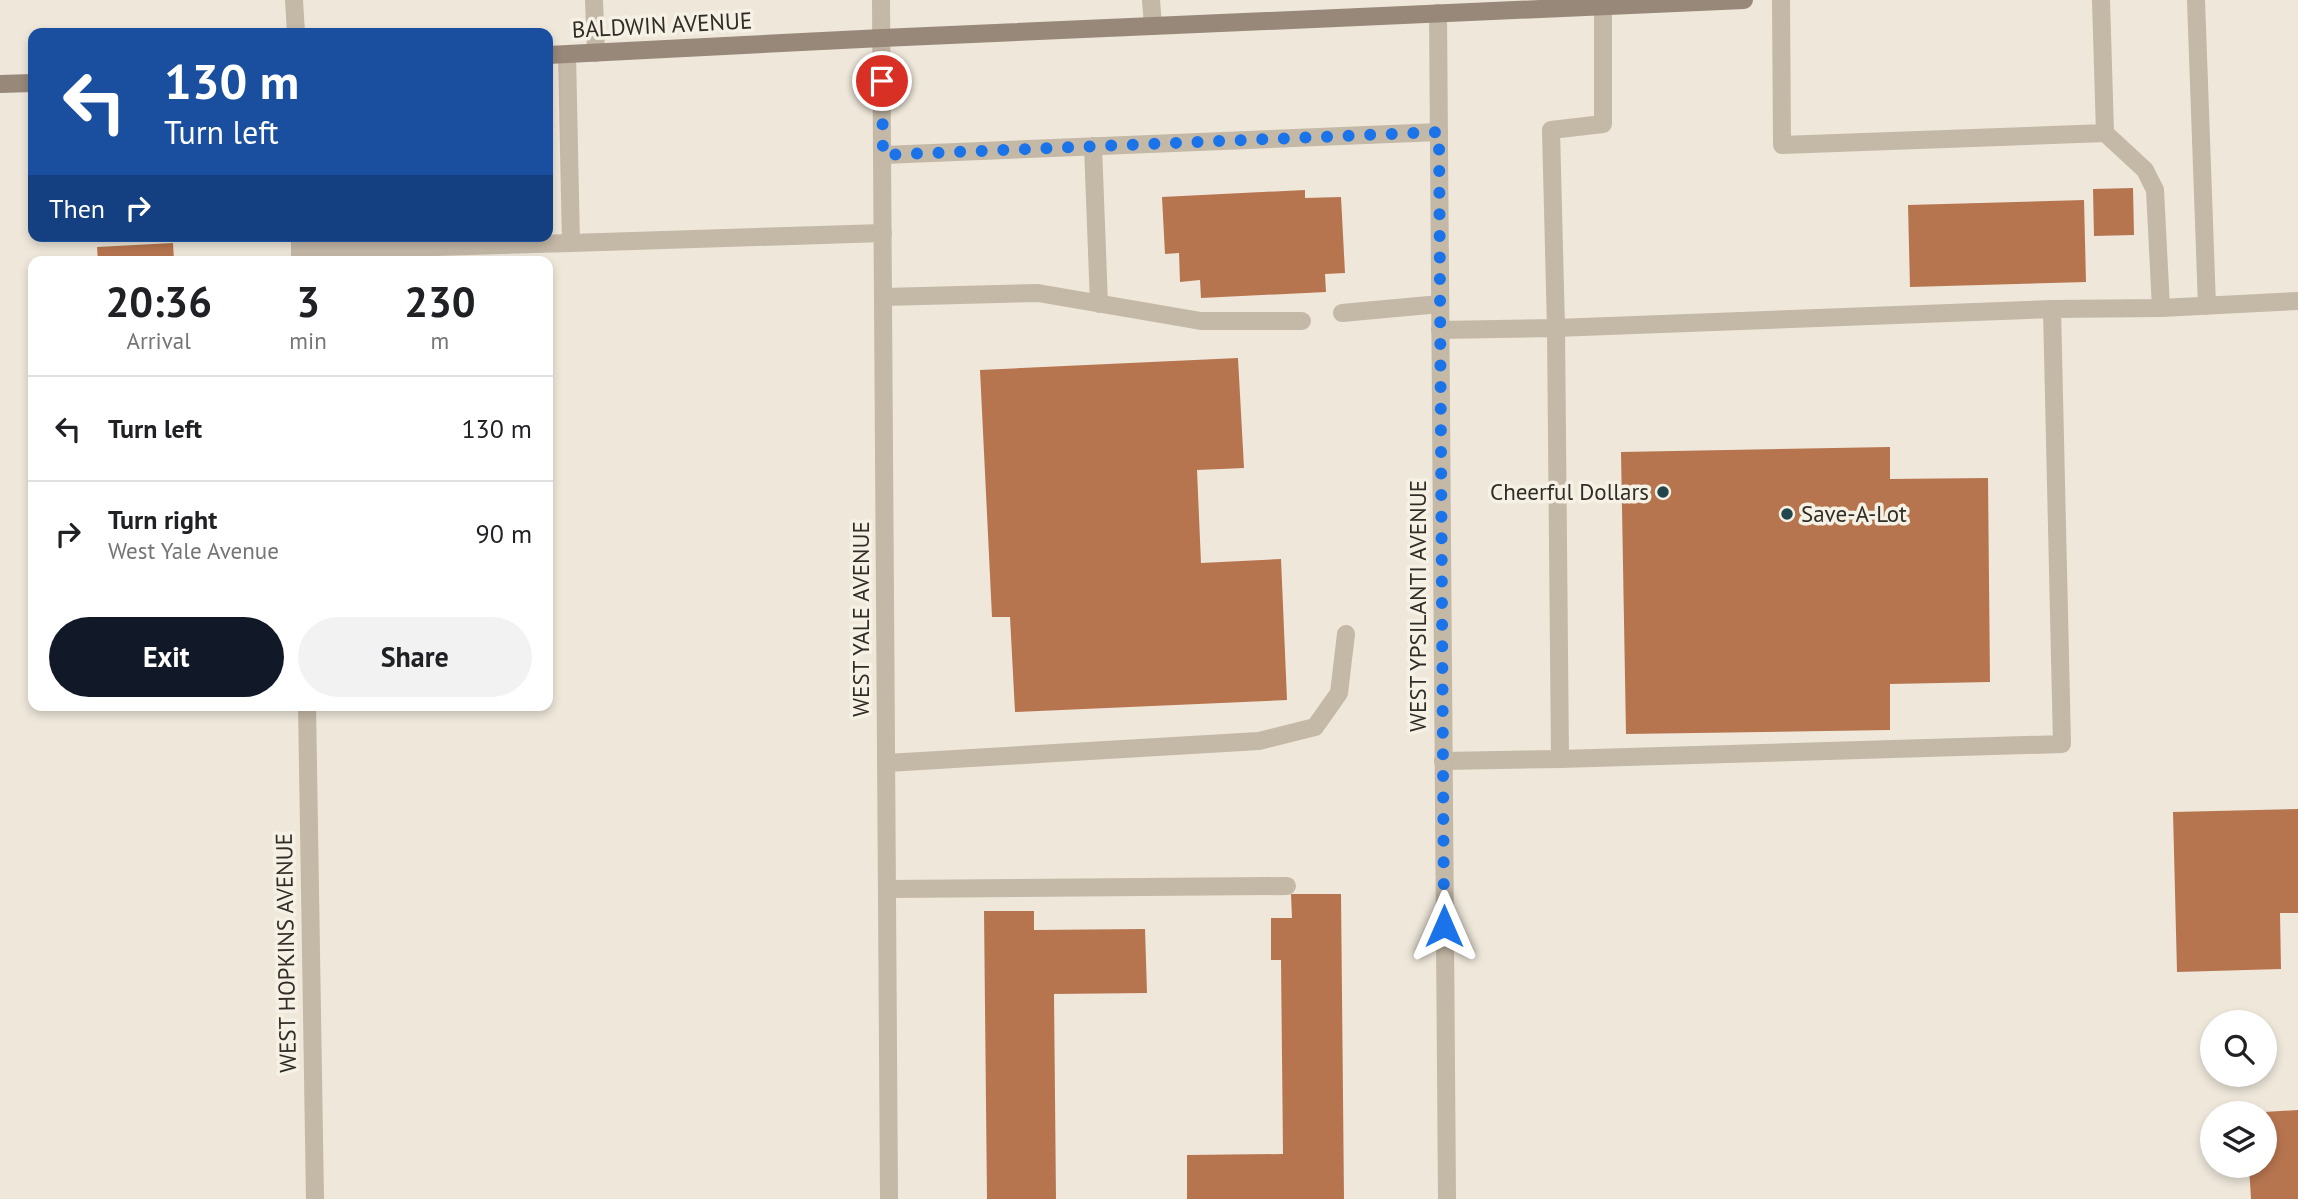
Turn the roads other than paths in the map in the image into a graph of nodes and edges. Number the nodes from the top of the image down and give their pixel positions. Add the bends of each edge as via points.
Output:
1 (294, 0) edge
2 (594, 0) edge
3 (881, 0) edge
4 (1151, 0) edge
5 (1744, 0) edge
6 (1781, 0) edge
7 (2101, 0) edge
8 (2196, 0) edge
9 (1472, 6) edge
10 (1603, 6) junction
11 (1438, 13) junction
12 (1153, 26) junction
13 (296, 28) edge
14 (882, 38) junction
15 (596, 53) junction
16 (553, 55) edge
17 (567, 55) junction
18 (28, 83) edge
19 (0, 85) edge
20 (1439, 132) junction
21 (2105, 133) junction
22 (1093, 146) junction
23 (883, 155) junction
24 (883, 233) junction
25 (571, 243) junction
26 (300, 249) edge
27 (883, 297) junction
28 (2298, 300) edge
29 (1099, 304) junction
30 (1440, 304) junction
31 (2207, 306) junction
32 (2161, 308) junction
33 (2052, 309) junction
34 (1342, 313) dead end
35 (1302, 321) dead end
36 (1556, 328) junction
37 (1440, 330) junction
38 (1346, 634) dead end
39 (307, 711) edge
40 (1560, 759) junction
41 (1443, 761) junction
42 (887, 763) junction
43 (1287, 886) dead end
44 (887, 889) junction
45 (315, 1199) edge
46 (889, 1199) edge
47 (1447, 1199) edge

1 - 13 street
2 - 15 street
3 - 14 street, WEST YALE AVENUE
4 - 12 street
5 - 10 main road, BALDWIN AVENUE
6 - 21 street via 1782,145
7 - 21 street
8 - 31 street
9 - 10 main road, BALDWIN AVENUE
9 - 11 main road, BALDWIN AVENUE
10 - 36 street via 1603,124 1551,130
11 - 12 main road, BALDWIN AVENUE
11 - 20 street, WEST YPSILANTI AVENUE
12 - 14 main road, BALDWIN AVENUE
14 - 15 main road, BALDWIN AVENUE
14 - 23 street, WEST YALE AVENUE
15 - 17 main road, BALDWIN AVENUE
16 - 17 main road, BALDWIN AVENUE
17 - 25 street
18 - 19 main road
20 - 22 street
20 - 30 street, WEST YPSILANTI AVENUE
21 - 32 street via 2145,170 2155,190
22 - 23 street
22 - 29 street
23 - 24 street, WEST YALE AVENUE
24 - 25 street
24 - 27 street, WEST YALE AVENUE
25 - 26 street
27 - 29 street via 1038,293
27 - 42 street, WEST YALE AVENUE
28 - 31 street
29 - 35 street via 1200,321
30 - 34 street
30 - 37 street, WEST YPSILANTI AVENUE
31 - 32 street
32 - 33 street
33 - 36 street
33 - 40 street via 2062,744
36 - 37 street
36 - 40 street
37 - 41 street, WEST YPSILANTI AVENUE
38 - 42 street via 1339,693 1315,727 1259,741
39 - 45 street, WEST HOPKINS AVENUE
40 - 41 street
41 - 47 street, WEST YPSILANTI AVENUE
42 - 44 street, WEST YALE AVENUE
43 - 44 street
44 - 46 street, WEST YALE AVENUE

